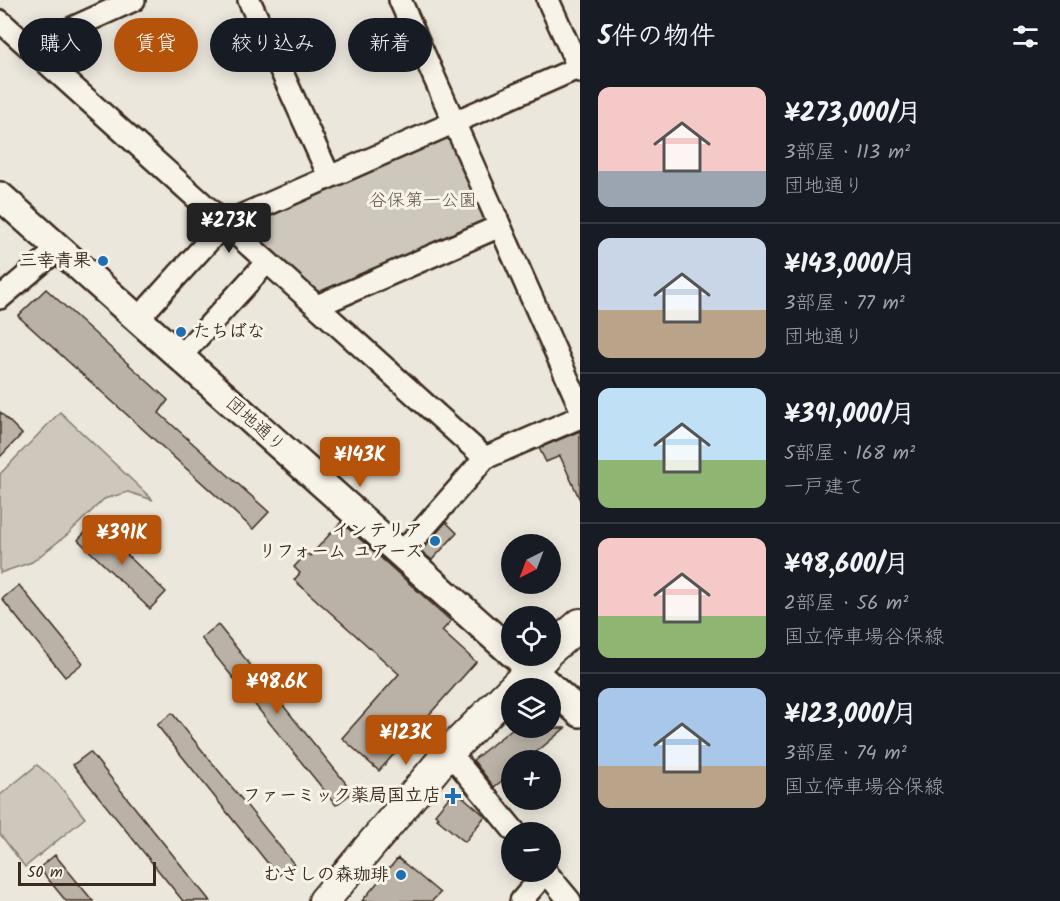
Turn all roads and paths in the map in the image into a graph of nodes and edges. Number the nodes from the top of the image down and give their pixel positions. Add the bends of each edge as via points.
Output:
1 (134, 0) edge
2 (249, 0) edge
3 (400, 0) edge
4 (548, 0) edge
5 (94, 18) edge
6 (0, 21) edge
7 (18, 37) edge
8 (579, 68) edge
9 (58, 72) edge
10 (454, 122) junction
11 (329, 176) junction
12 (0, 196) edge
13 (225, 223) junction
14 (500, 226) junction
15 (58, 249) junction
16 (267, 262) junction
17 (0, 298) edge
18 (317, 306) junction
19 (137, 320) junction
20 (179, 357) junction
21 (580, 407) edge
22 (580, 417) edge
23 (485, 458) junction
24 (401, 554) junction
25 (580, 624) edge
26 (501, 634) edge
27 (561, 637) edge
28 (522, 666) edge
29 (538, 666) edge
30 (580, 713) edge
31 (449, 752) junction
32 (507, 822) edge
33 (324, 901) edge
34 (521, 901) edge
35 (570, 901) edge

1 - 5 street
2 - 11 street
3 - 10 street
4 - 8 street
6 - 7 street
8 - 10 street
9 - 13 street
10 - 11 street
10 - 14 street
11 - 13 street
12 - 15 street, 団地通り
13 - 16 street
13 - 19 street
14 - 18 street
14 - 21 street
15 - 17 street
15 - 19 street, 団地通り
16 - 18 street
16 - 20 street
18 - 23 street
19 - 20 street, 団地通り
20 - 24 street, 団地通り
22 - 23 street
23 - 24 street
24 - 26 street, 団地通り
25 - 27 main road
28 - 31 main road
29 - 30 street, 団地通り
31 - 32 street
31 - 33 main road
34 - 35 street via 546,872

